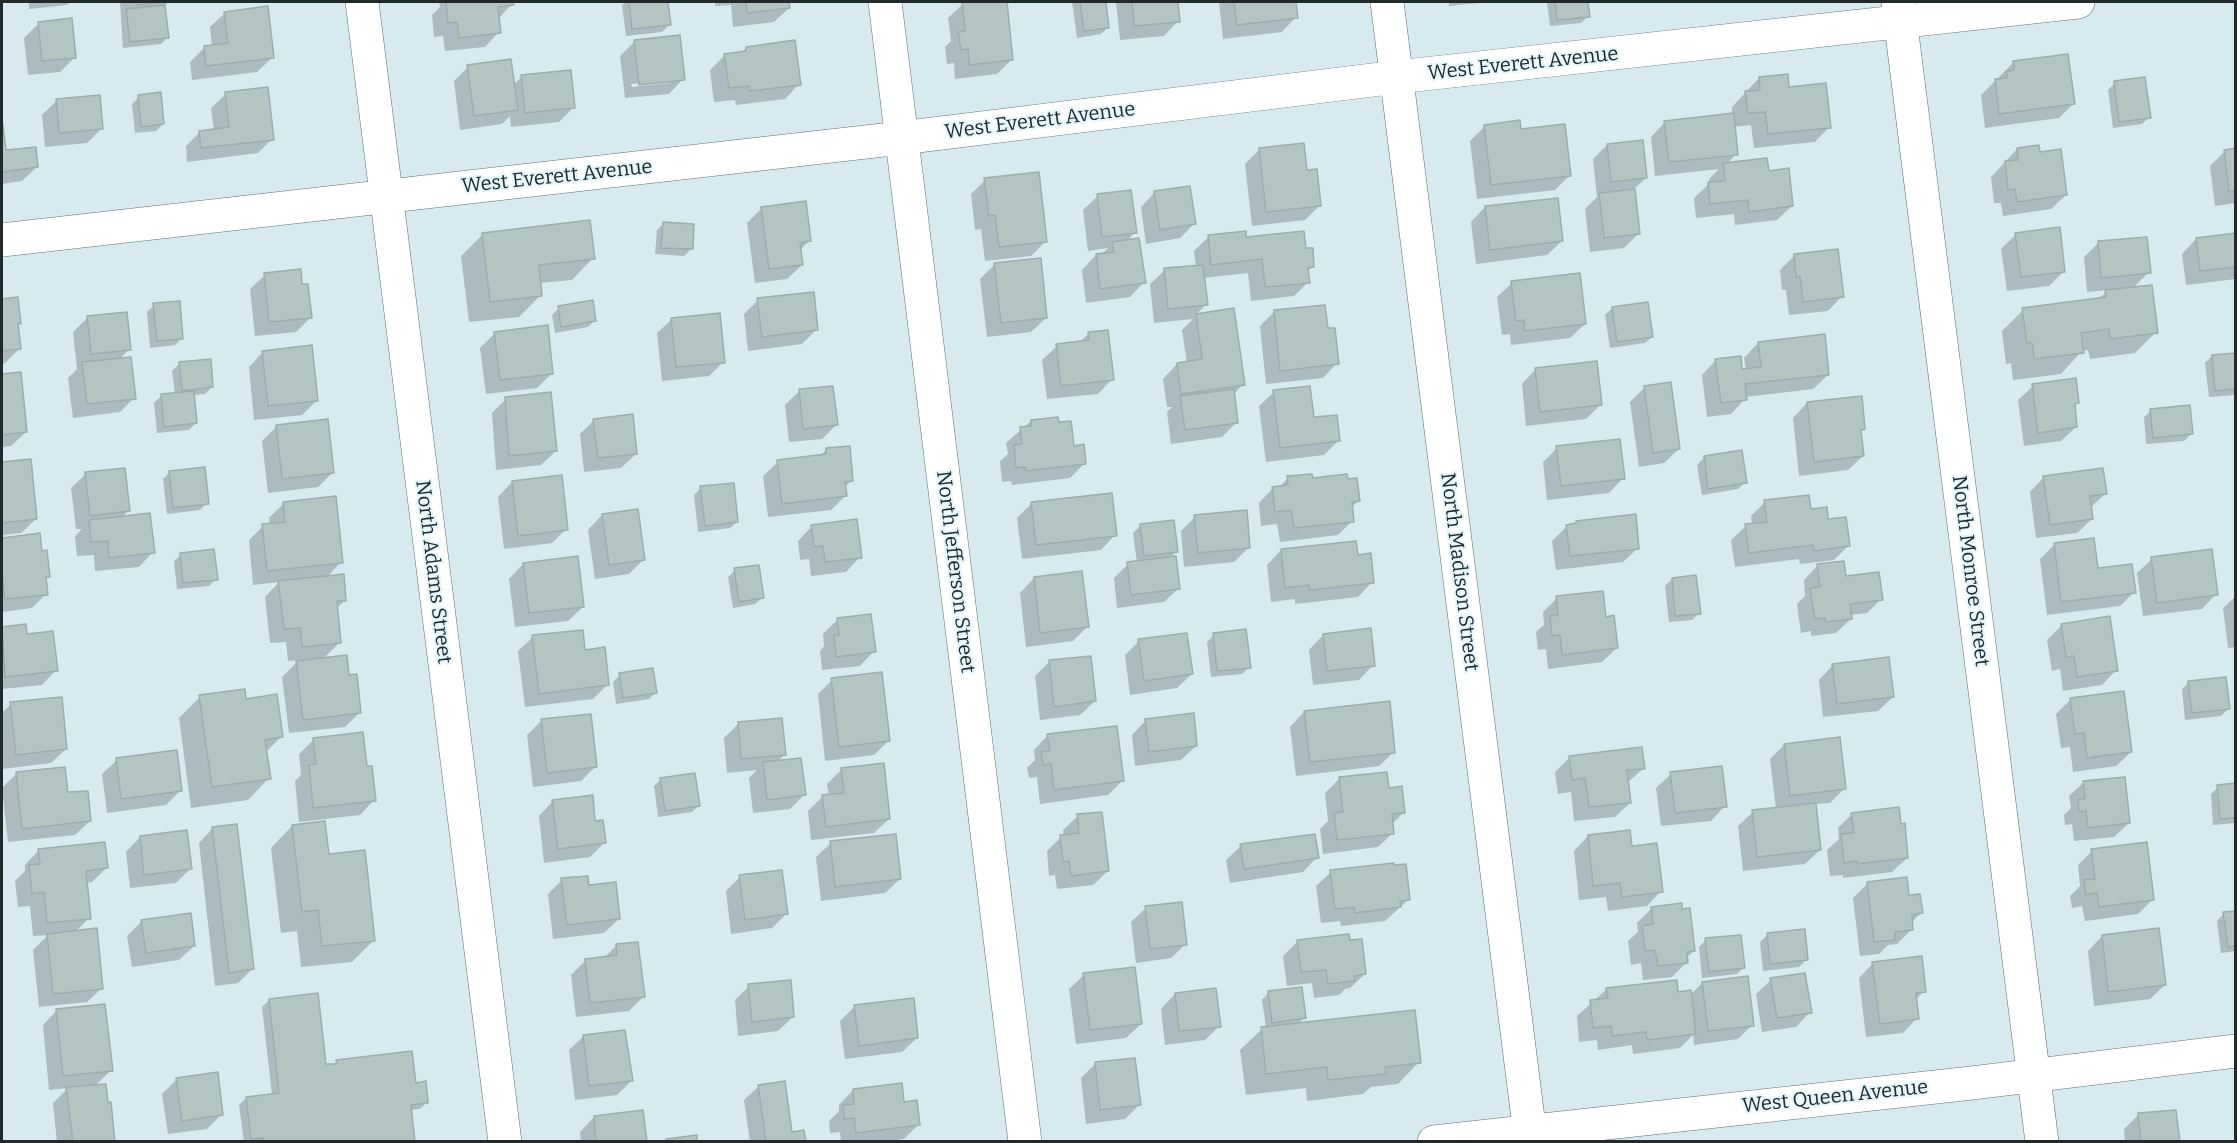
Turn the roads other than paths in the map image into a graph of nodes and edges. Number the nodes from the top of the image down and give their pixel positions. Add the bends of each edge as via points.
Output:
1 (362, 2) edge
2 (885, 2) edge
3 (1387, 2) edge
4 (2078, 2) edge
5 (1899, 11) edge
6 (1397, 77) junction
7 (902, 138) junction
8 (386, 197) junction
9 (2, 240) edge
10 (2235, 1051) edge
11 (2034, 1076) junction
12 (1530, 1136) edge
13 (505, 1142) edge
14 (1025, 1142) edge
15 (1434, 1142) edge
16 (2042, 1142) edge

1 - 8 street, North Adams Street
2 - 7 street, North Jefferson Street
3 - 6 street, North Madison Street
4 - 5 street, West Everett Avenue
5 - 6 street, West Everett Avenue
5 - 11 street, North Monroe Street
6 - 7 street, West Everett Avenue
6 - 12 street, North Madison Street
7 - 8 street, West Everett Avenue
7 - 14 street, North Jefferson Street
8 - 9 street, West Everett Avenue
8 - 13 street, North Adams Street
10 - 11 street, West Queen Avenue
11 - 12 street, West Queen Avenue
11 - 16 street, North Monroe Street
12 - 15 street, West Queen Avenue

